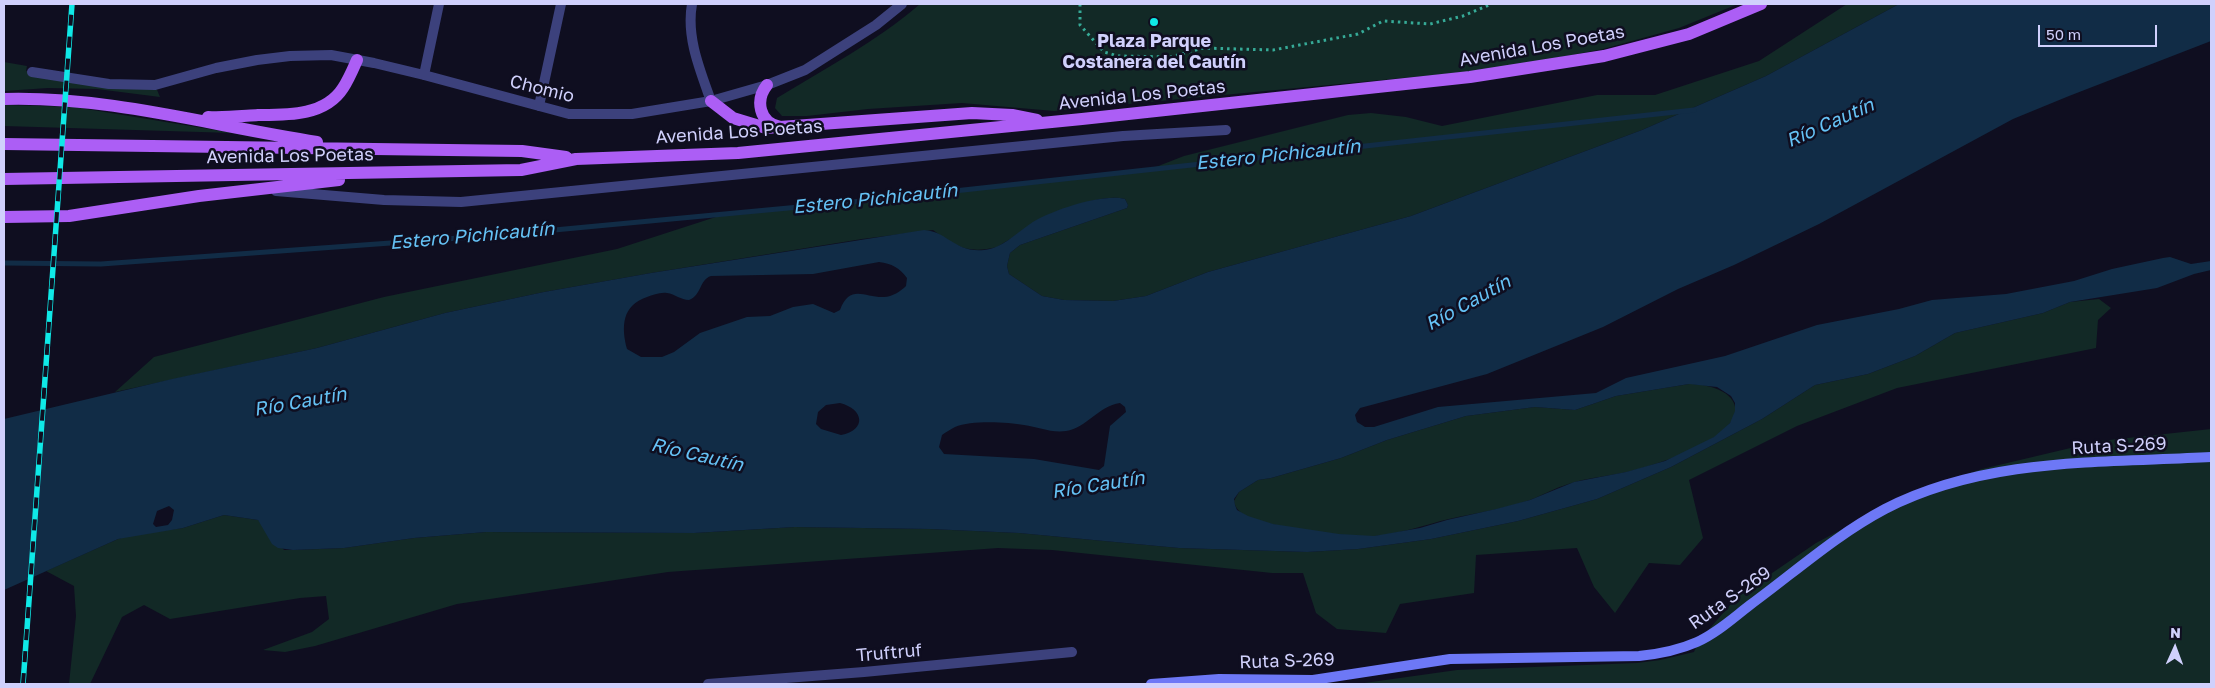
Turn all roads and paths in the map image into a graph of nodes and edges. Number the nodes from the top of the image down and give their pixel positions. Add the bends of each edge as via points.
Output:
1 (439, 4) edge
2 (560, 4) edge
3 (692, 4) edge
4 (902, 4) edge
5 (1080, 4) edge
6 (1761, 4) edge
7 (1489, 5) dead end
8 (357, 60) junction
9 (32, 72) dead end
10 (424, 75) junction
11 (767, 85) junction
12 (4, 99) edge
13 (710, 101) junction
14 (539, 106) junction
15 (161, 112) junction
16 (1052, 122) junction
17 (783, 128) junction
18 (1226, 130) dead end
19 (4, 144) edge
20 (351, 148) junction
21 (576, 159) junction
22 (426, 170) junction
23 (4, 179) edge
24 (254, 190) junction
25 (4, 217) edge
26 (2211, 457) edge
27 (1072, 652) dead end
28 (708, 684) edge
29 (1151, 684) edge

1 - 10 street
2 - 14 street
3 - 13 street via 690,16 695,56
4 - 11 street, Chomio via 876,25 806,70
5 - 7 path via 1080,25 1104,52 1118,56 1162,57 1203,48 1273,50 1358,34 1383,21 1430,24 1463,16
6 - 16 main road, Avenida Los Poetas via 1689,34 1604,56 1470,77
8 - 9 street, Chomio via 331,55 282,57 216,68 155,85 109,84
8 - 10 street, Chomio
8 - 15 main road via 337,95 311,111 287,115 212,117
10 - 14 street, Chomio
11 - 13 street, Chomio
11 - 17 main road via 760,97 761,110 769,122
12 - 15 main road via 82,101
13 - 14 street, Chomio via 600,116 569,114
13 - 17 main road via 743,123
15 - 20 main road
16 - 17 main road via 972,113
16 - 21 main road, Avenida Los Poetas via 738,153
18 - 24 street via 1113,137 461,202
19 - 20 main road, Avenida Los Poetas
20 - 21 main road, Avenida Los Poetas via 522,151
21 - 22 main road, Avenida Los Poetas via 521,170
22 - 23 main road, Avenida Los Poetas
22 - 24 main road
24 - 25 main road via 68,216
26 - 29 main road, Ruta S-269 via 2019,468 1939,486 1861,522 1712,634 1667,652 1639,656 1450,659 1313,680 1219,679
27 - 28 street, Truftruf

